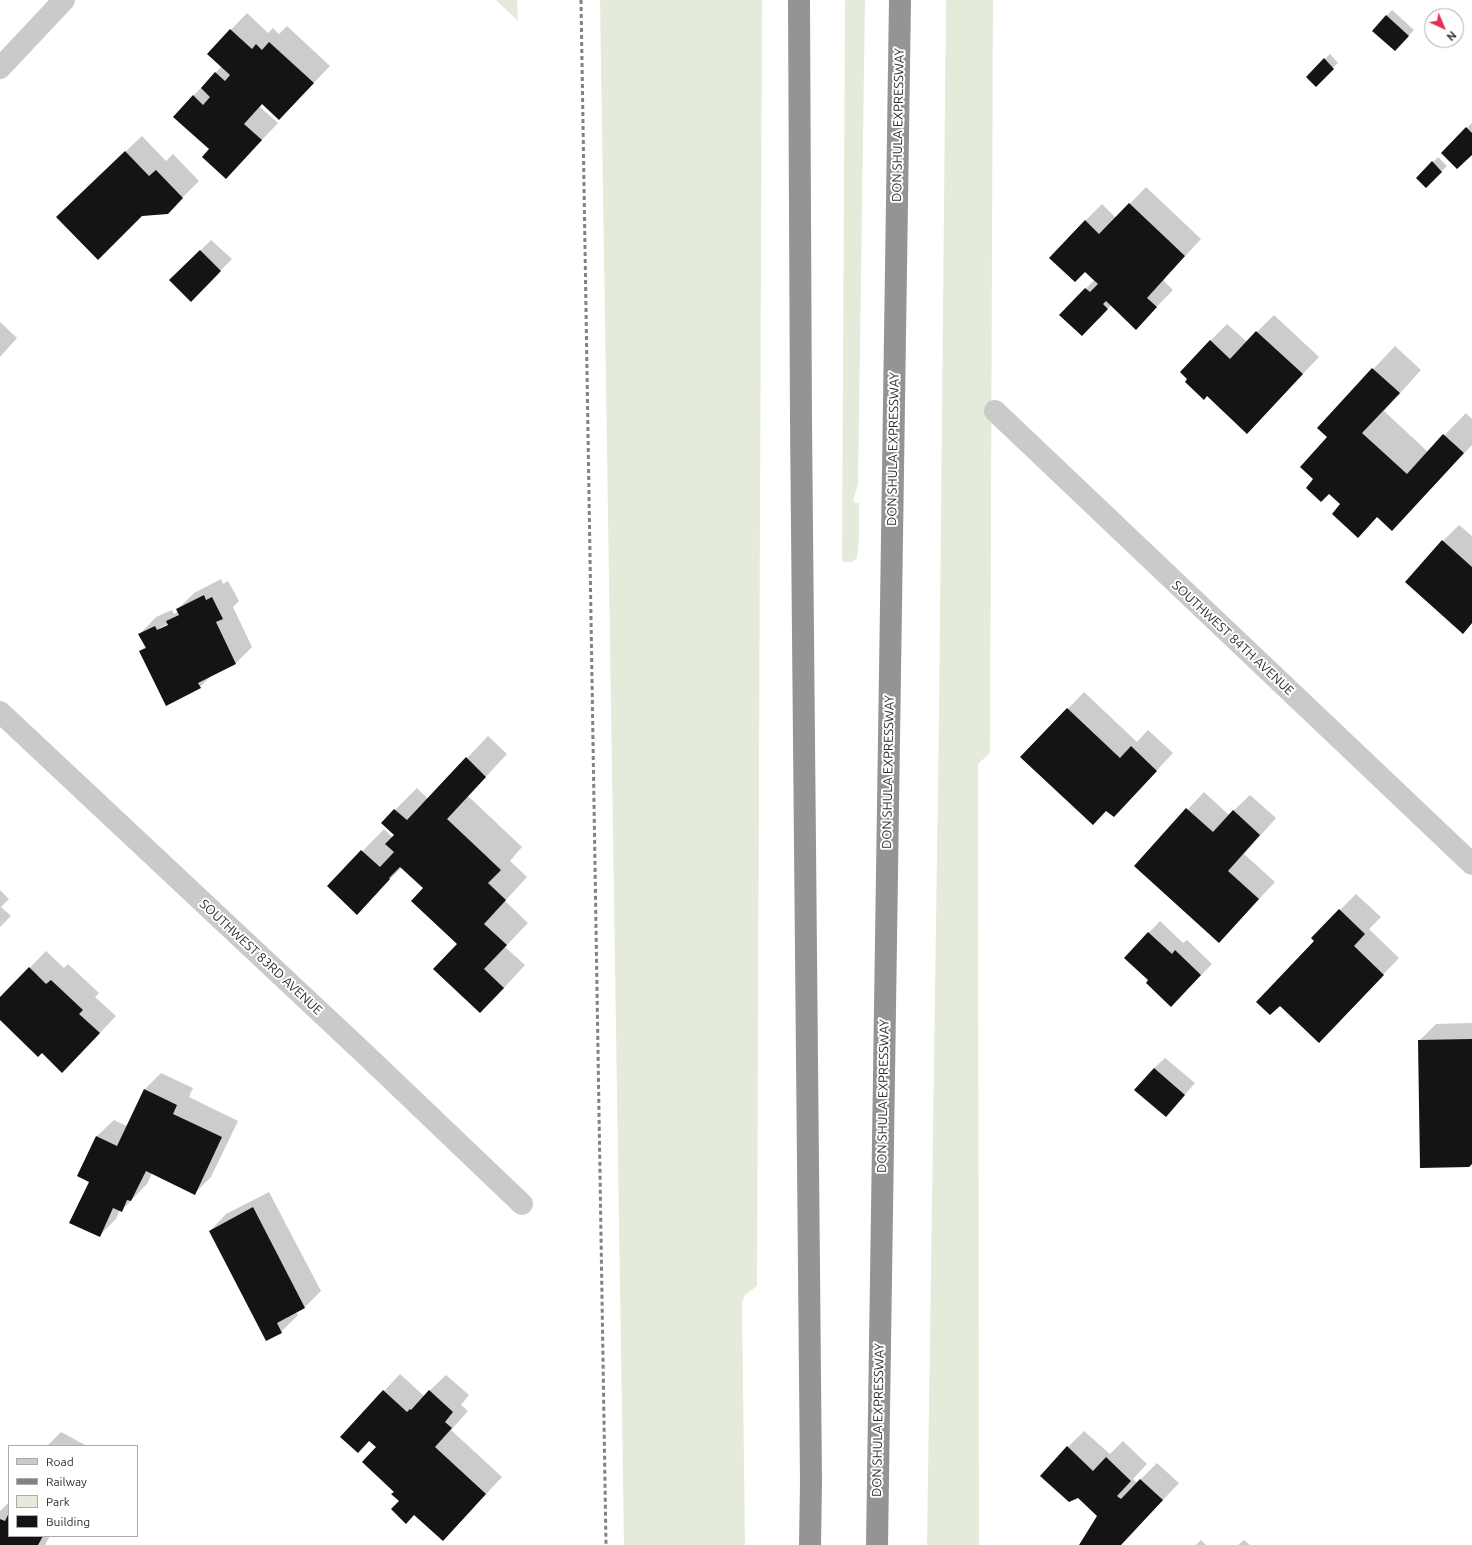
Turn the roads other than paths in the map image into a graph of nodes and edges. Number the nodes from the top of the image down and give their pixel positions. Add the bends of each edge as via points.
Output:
1 (64, 0) edge
2 (800, 0) edge
3 (900, 0) edge
4 (0, 68) edge
5 (994, 411) dead end
6 (0, 712) edge
7 (1472, 864) edge
8 (522, 1204) dead end
9 (810, 1545) edge
10 (877, 1545) edge

1 - 4 street
2 - 9 highway
3 - 10 highway, DON SHULA EXPRESSWAY
5 - 7 street, SOUTHWEST 84TH AVENUE
6 - 8 street, SOUTHWEST 83RD AVENUE

